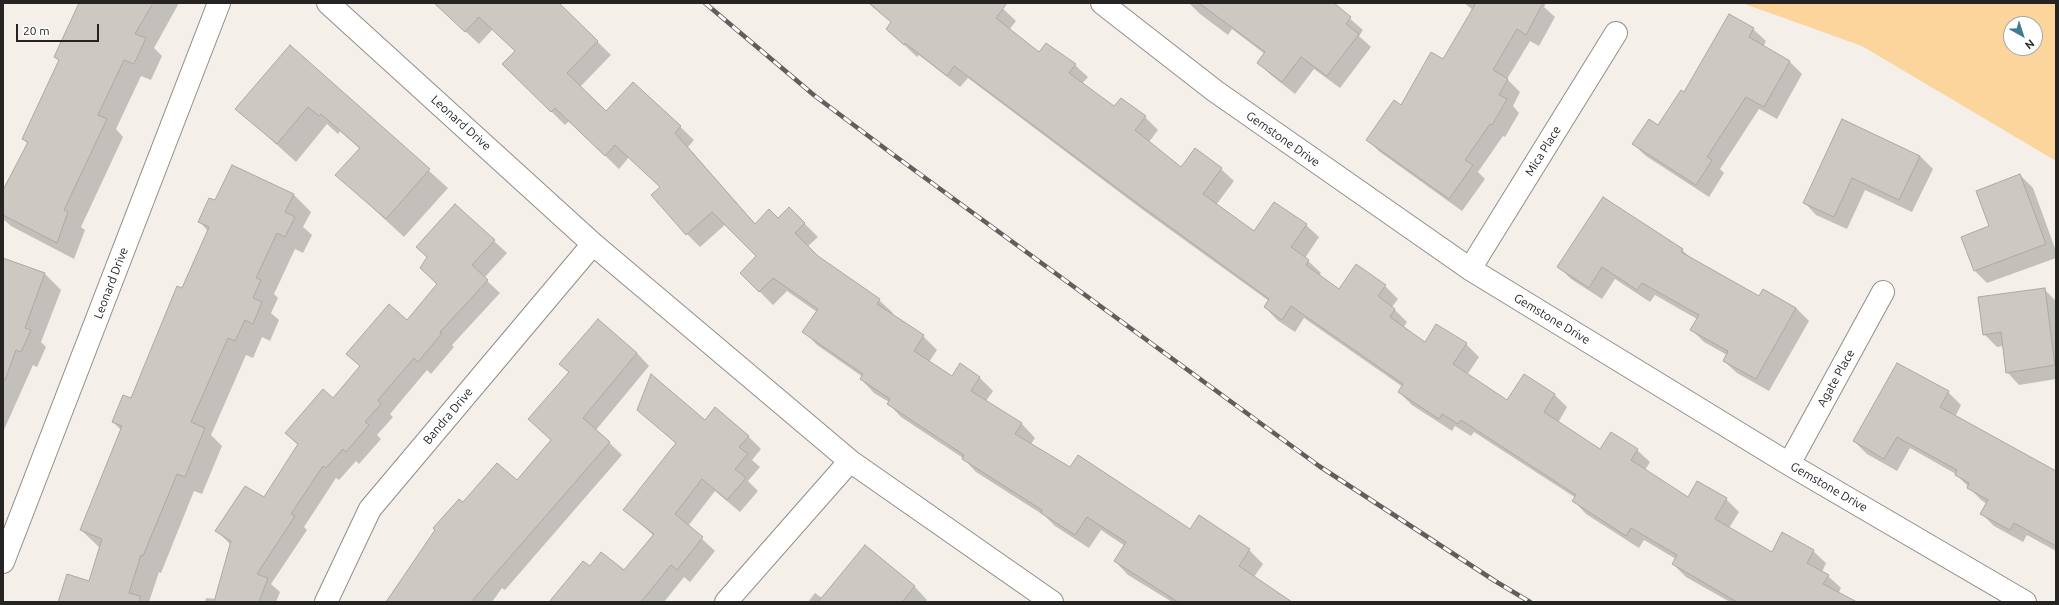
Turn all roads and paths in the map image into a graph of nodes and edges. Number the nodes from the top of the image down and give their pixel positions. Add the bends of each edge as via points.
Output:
1 (219, 3) edge
2 (328, 3) edge
3 (1102, 3) edge
4 (1616, 33) dead end
5 (593, 244) junction
6 (1470, 269) junction
7 (1883, 292) dead end
8 (850, 461) junction
9 (1789, 464) junction
10 (3, 562) edge
11 (326, 602) edge
12 (726, 602) edge
13 (1052, 602) edge
14 (2025, 602) edge

1 - 10 street, Leonard Drive
2 - 5 street, Leonard Drive
3 - 6 street, Gemstone Drive via 1215,91
4 - 6 street, Mica Place
5 - 8 street, Leonard Drive
5 - 11 street, Bandra Drive via 370,509
6 - 9 street, Gemstone Drive
7 - 9 street, Agate Place
8 - 12 street
8 - 13 street, Leonard Drive
9 - 14 street, Gemstone Drive

